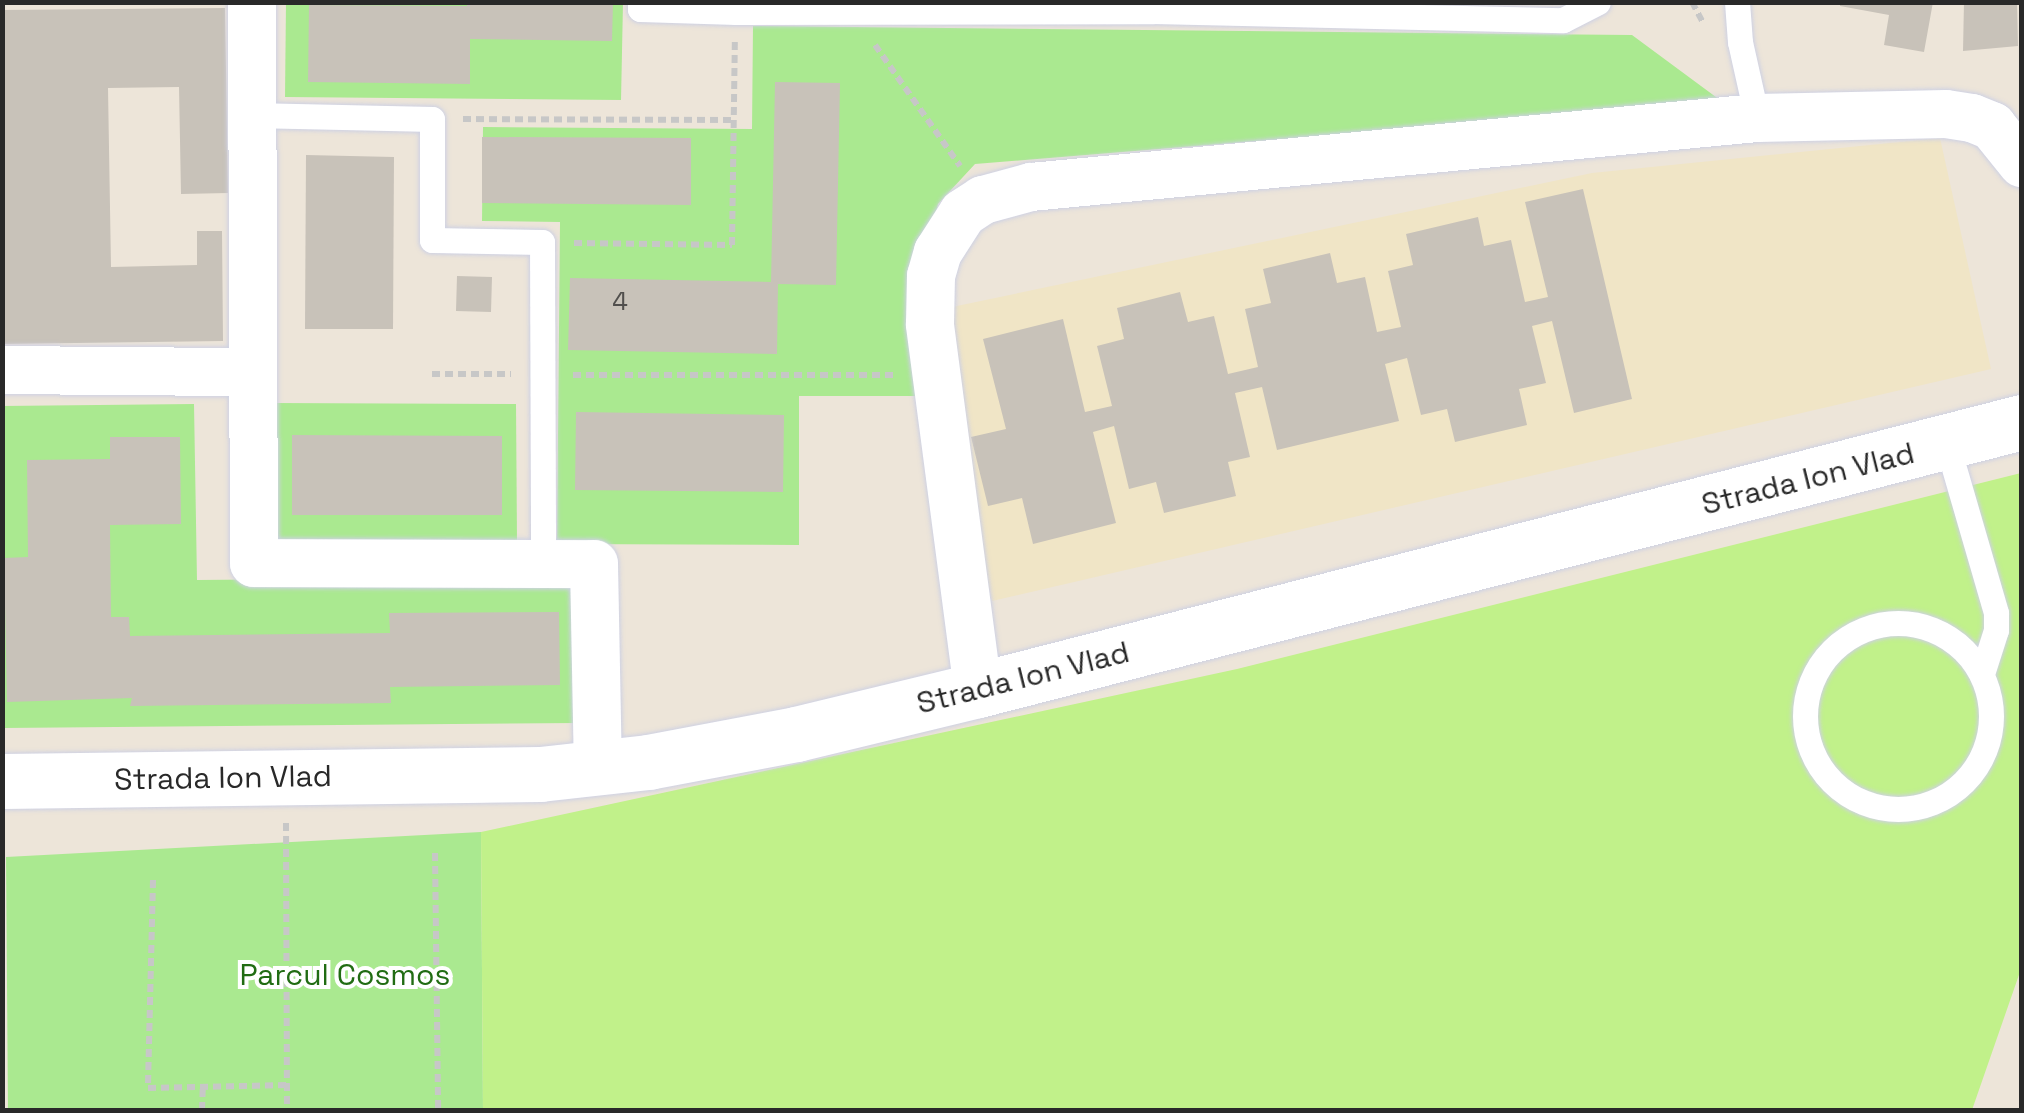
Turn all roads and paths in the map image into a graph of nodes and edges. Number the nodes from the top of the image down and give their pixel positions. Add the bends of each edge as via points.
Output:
1 (252, 2) edge
2 (640, 2) edge
3 (1598, 2) edge
4 (1738, 2) edge
5 (1154, 7) edge
6 (736, 12) junction
7 (852, 12) junction
8 (252, 115) junction
9 (432, 118) junction
10 (1757, 118) junction
11 (734, 120) junction
12 (2022, 163) edge
13 (983, 200) junction
14 (542, 242) junction
15 (2, 370) edge
16 (252, 372) junction
17 (432, 374) dead end
18 (543, 374) junction
19 (934, 375) junction
20 (2022, 422) edge
21 (1947, 444) junction
22 (542, 563) junction
23 (1982, 674) junction
24 (978, 690) junction
25 (598, 768) junction
26 (286, 777) junction
27 (2, 781) edge
28 (434, 853) dead end
29 (154, 880) dead end
30 (287, 1085) junction
31 (203, 1087) junction
32 (202, 1110) edge
33 (287, 1110) edge
34 (438, 1110) edge

1 - 8 street
2 - 6 lane via 640,10
3 - 5 lane via 1563,20
4 - 10 lane
5 - 7 lane
6 - 7 lane
6 - 11 path
7 - 13 path
8 - 9 lane
8 - 16 street
9 - 11 path
9 - 14 lane via 432,240
10 - 12 street via 1972,118 1992,126
10 - 13 street via 1031,187
11 - 14 path via 732,245
13 - 19 street via 963,213 938,252 932,276
14 - 18 lane
15 - 16 street
16 - 22 street via 254,563
17 - 18 path
18 - 19 path
18 - 22 lane
19 - 24 street
20 - 21 street, Strada Ion Vlad
21 - 23 lane via 1996,614
21 - 24 street, Strada Ion Vlad
22 - 25 street via 594,564
23 - 23 lane via 1990,734 1979,762 1947,794 1904,809 1874,806 1824,774 1804,715 1825,656 1848,636 1877,624 1908,622 1964,649
24 - 25 street, Strada Ion Vlad via 796,734
25 - 26 street, Strada Ion Vlad
26 - 27 street, Strada Ion Vlad
26 - 30 path
28 - 34 path
29 - 31 path via 148,1088
30 - 31 path
30 - 33 path
31 - 32 path

